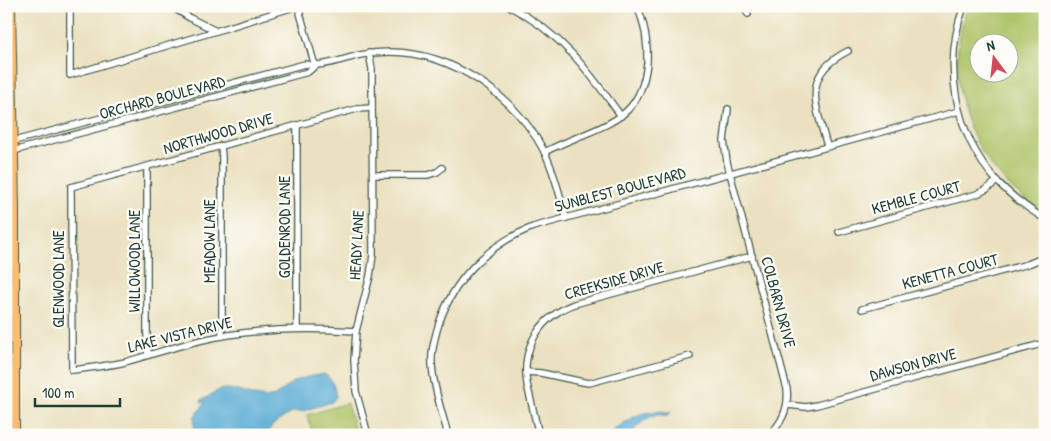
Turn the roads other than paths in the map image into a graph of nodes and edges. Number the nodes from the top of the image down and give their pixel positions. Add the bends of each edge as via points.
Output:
1 (10, 6) edge
2 (70, 6) edge
3 (172, 6) edge
4 (298, 6) edge
5 (509, 6) edge
6 (637, 6) edge
7 (743, 6) edge
8 (964, 6) edge
9 (748, 14) dead end
10 (216, 31) junction
11 (8, 38) edge
12 (848, 51) dead end
13 (369, 54) junction
14 (315, 66) junction
15 (372, 108) junction
16 (728, 109) dead end
17 (959, 110) junction
18 (621, 116) junction
19 (297, 125) junction
20 (14, 141) junction
21 (221, 146) junction
22 (827, 146) junction
23 (14, 150) junction
24 (544, 152) junction
25 (147, 167) junction
26 (442, 168) dead end
27 (730, 173) junction
28 (372, 175) junction
29 (997, 181) junction
30 (71, 187) joint
31 (566, 218) junction
32 (1045, 219) edge
33 (840, 232) dead end
34 (752, 256) junction
35 (1045, 257) edge
36 (862, 309) dead end
37 (298, 329) junction
38 (356, 331) junction
39 (222, 336) junction
40 (1045, 343) edge
41 (148, 355) junction
42 (690, 356) dead end
43 (72, 370) joint
44 (526, 372) junction
45 (788, 405) junction
46 (15, 435) edge
47 (368, 435) edge
48 (448, 435) edge
49 (539, 435) edge
50 (769, 435) edge

1 - 11 main road
2 - 10 street via 70,75
3 - 10 street
4 - 10 street
4 - 14 street
5 - 18 street via 540,24 568,48
6 - 18 street via 647,40 645,73 637,99
7 - 9 street
8 - 17 street via 954,52 954,84
11 - 20 main road
12 - 22 street via 828,63 817,83 815,100
13 - 14 street, ORCHARD BOULEVARD
13 - 15 street, HEADY LANE
13 - 24 street, ORCHARD BOULEVARD via 398,52 421,56 474,77 513,108 533,132
14 - 20 street, ORCHARD BOULEVARD via 305,64
14 - 23 street, ORCHARD BOULEVARD via 308,72
15 - 19 street, NORTHWOOD DRIVE via 351,110
15 - 28 street, HEADY LANE
16 - 27 street, COLBARN DRIVE via 724,141
17 - 22 street, SUNBLEST BOULEVARD
17 - 29 street via 974,148
18 - 24 street
19 - 21 street, NORTHWOOD DRIVE
19 - 37 street, GOLDENROD LANE
20 - 23 main road
21 - 25 street, NORTHWOOD DRIVE
21 - 39 street, MEADOW LANE
22 - 27 street, SUNBLEST BOULEVARD
23 - 46 main road
24 - 31 street, ORCHARD BOULEVARD
25 - 30 street, NORTHWOOD DRIVE
25 - 41 street, WILLOWOOD LANE
26 - 28 street via 428,174
27 - 31 street, SUNBLEST BOULEVARD
27 - 34 street, COLBARN DRIVE
28 - 38 street, HEADY LANE via 372,270
29 - 32 street via 1019,202
29 - 33 street, KEMBLE COURT via 977,194
30 - 43 street, GLENWOOD LANE
31 - 48 street, SUNBLEST BOULEVARD via 533,226 497,245 474,264 449,299 432,356 433,376
34 - 44 street, CREEKSIDE DRIVE via 566,307 550,317 537,332 528,353
34 - 45 street, COLBARN DRIVE via 787,384
35 - 36 street, KENETTA COURT
37 - 38 street, LAKE VISTA DRIVE
37 - 39 street, LAKE VISTA DRIVE
38 - 47 street, HEADY LANE via 354,376
39 - 41 street, LAKE VISTA DRIVE
40 - 45 street, DAWSON DRIVE via 817,405
41 - 43 street, LAKE VISTA DRIVE via 117,364
42 - 44 street via 589,382
44 - 49 street, CREEKSIDE DRIVE
45 - 50 street via 779,424

